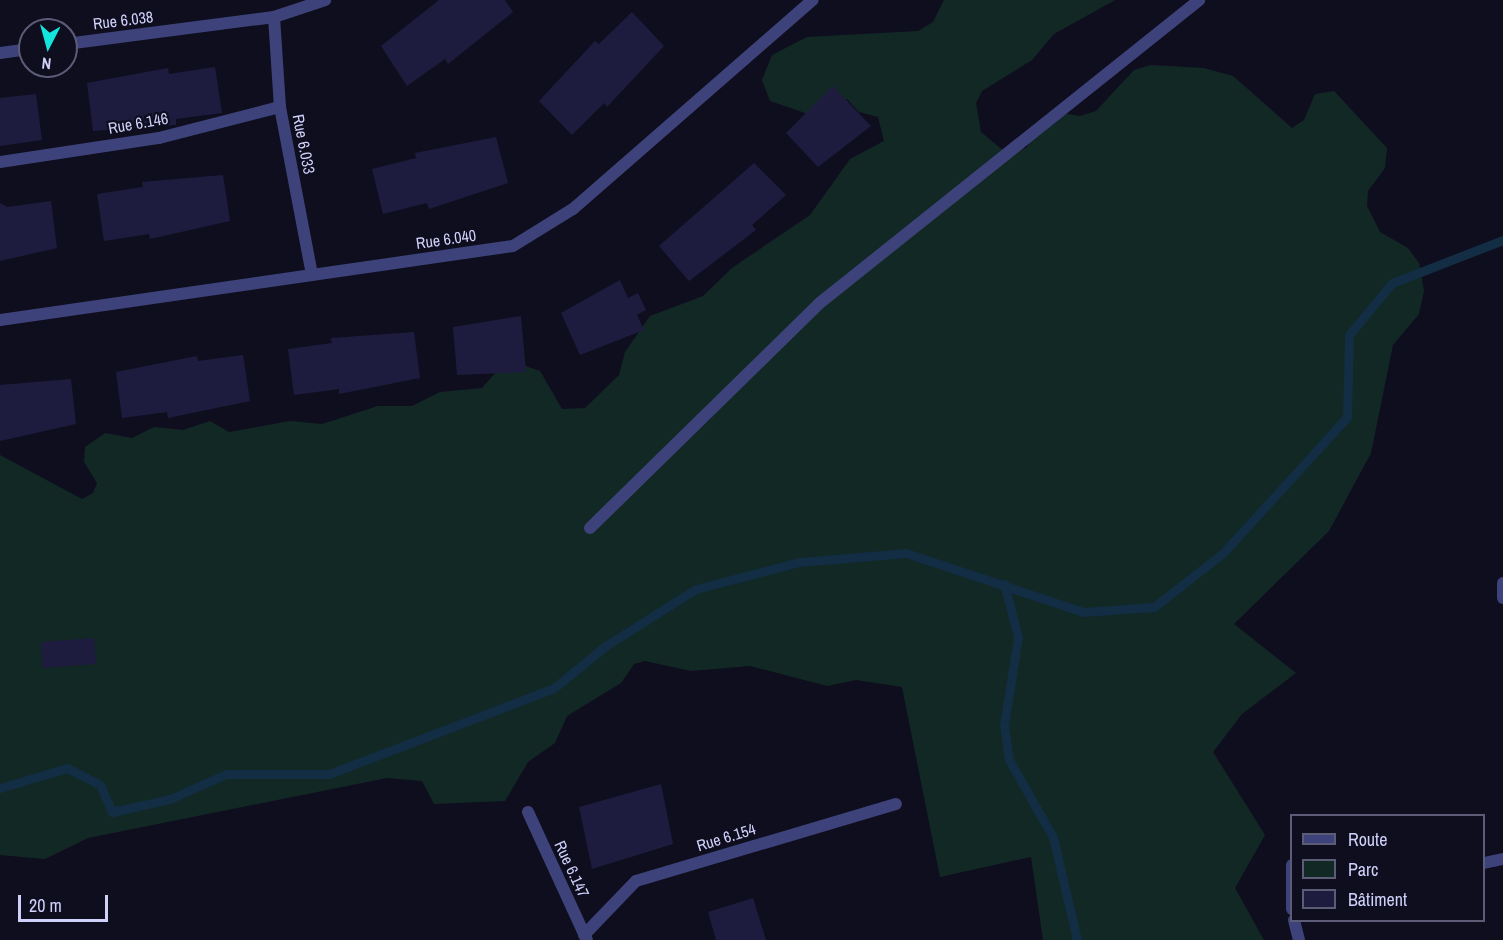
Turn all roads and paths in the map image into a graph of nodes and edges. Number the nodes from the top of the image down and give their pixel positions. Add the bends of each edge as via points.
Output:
1 (325, 0) edge
2 (813, 0) edge
3 (1199, 0) edge
4 (274, 17) junction
5 (78, 42) edge
6 (18, 51) edge
7 (0, 53) edge
8 (280, 107) junction
9 (0, 162) edge
10 (312, 275) junction
11 (0, 320) edge
12 (590, 528) dead end
13 (1503, 583) edge
14 (1503, 598) edge
15 (896, 804) dead end
16 (528, 812) dead end
17 (1503, 859) edge
18 (1485, 864) edge
19 (1294, 922) edge
20 (586, 937) edge
21 (1299, 940) edge

1 - 4 street, Rue 6.038
2 - 10 street, Rue 6.040 via 551,226 513,246
3 - 12 street via 821,302
4 - 5 street, Rue 6.038
4 - 8 street, Rue 6.033
6 - 7 street
8 - 9 street, Rue 6.146 via 159,138
8 - 10 street, Rue 6.033
10 - 11 street, Rue 6.040
13 - 14 street
15 - 20 street, Rue 6.154 via 636,881
16 - 20 street, Rue 6.147
17 - 18 street
19 - 21 street

